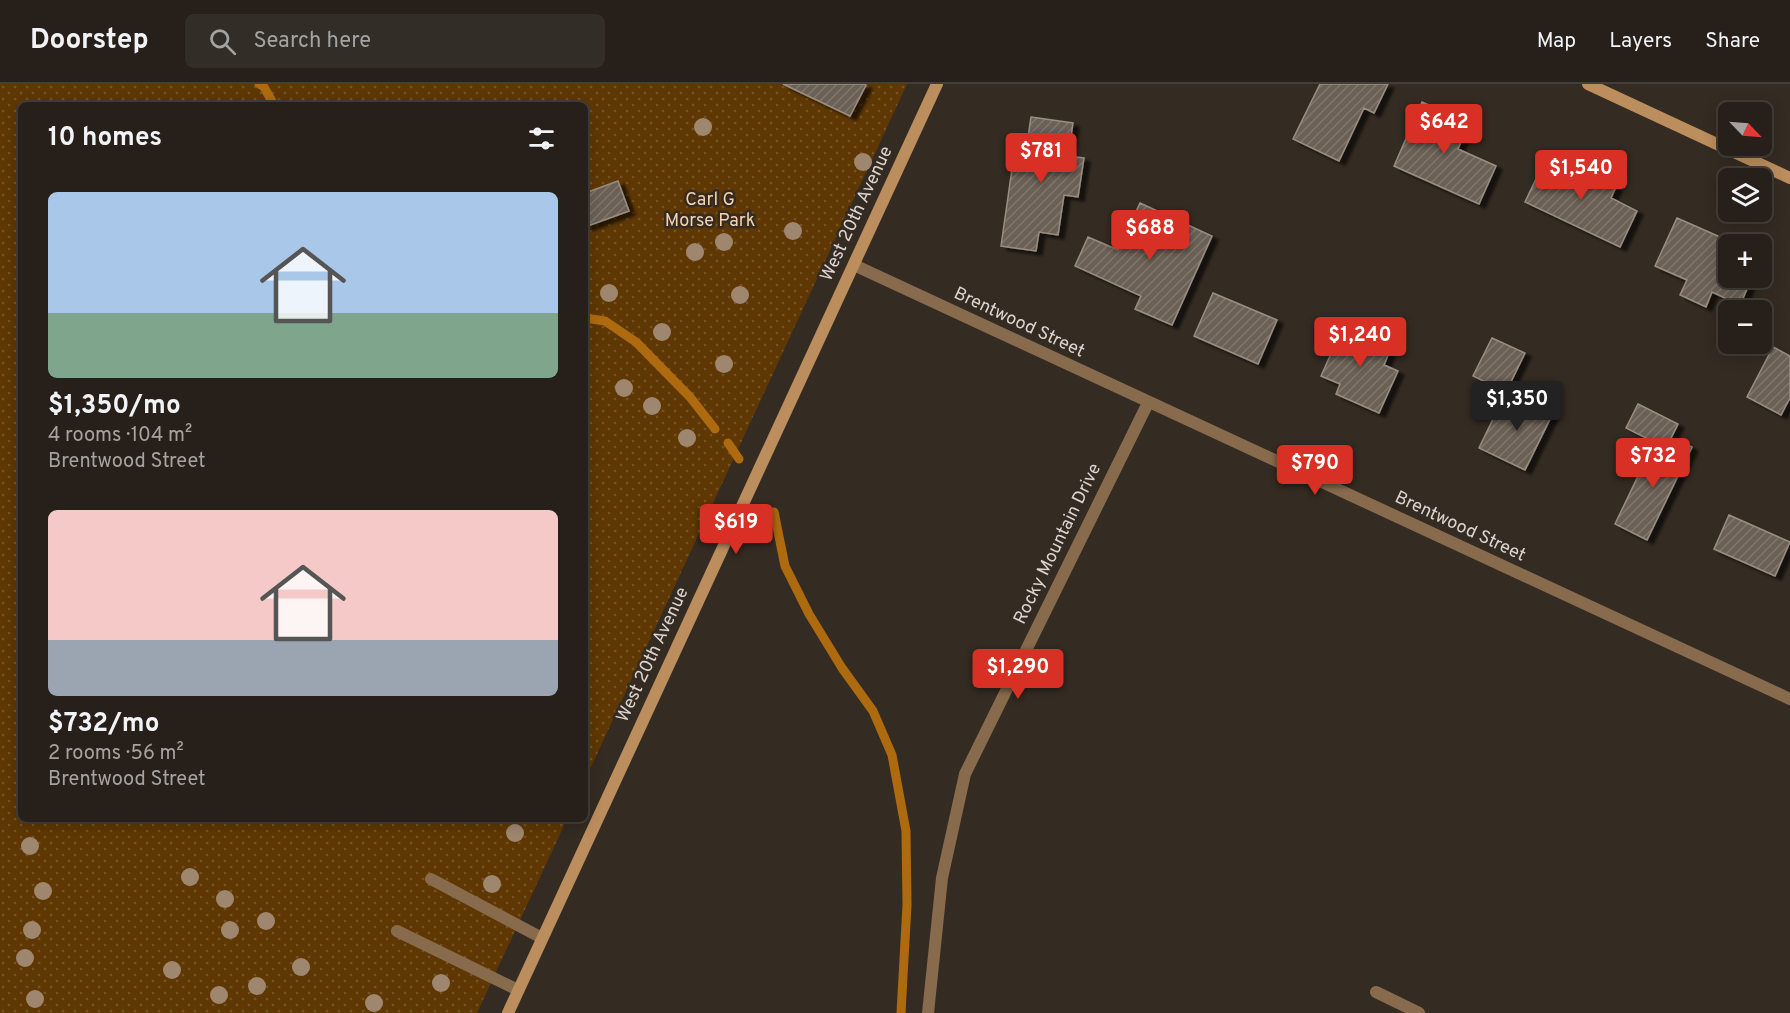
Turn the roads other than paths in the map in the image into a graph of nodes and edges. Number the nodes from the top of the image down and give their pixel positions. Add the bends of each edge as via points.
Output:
1 (937, 84) edge
2 (1588, 84) edge
3 (1790, 178) edge
4 (854, 265) junction
5 (1148, 403) junction
6 (1790, 699) edge
7 (430, 879) dead end
8 (397, 931) dead end
9 (542, 938) junction
10 (519, 990) junction
11 (1376, 992) dead end
12 (508, 1013) edge
13 (928, 1013) edge
14 (1419, 1013) edge

1 - 4 street, West 20th Avenue
2 - 3 street
4 - 5 street, Brentwood Street
4 - 9 street, West 20th Avenue
5 - 6 street, Brentwood Street
5 - 13 street, Rocky Mountain Drive via 964,774 942,878
7 - 9 street
8 - 10 street
9 - 10 street, West 20th Avenue
10 - 12 street, West 20th Avenue
11 - 14 street

